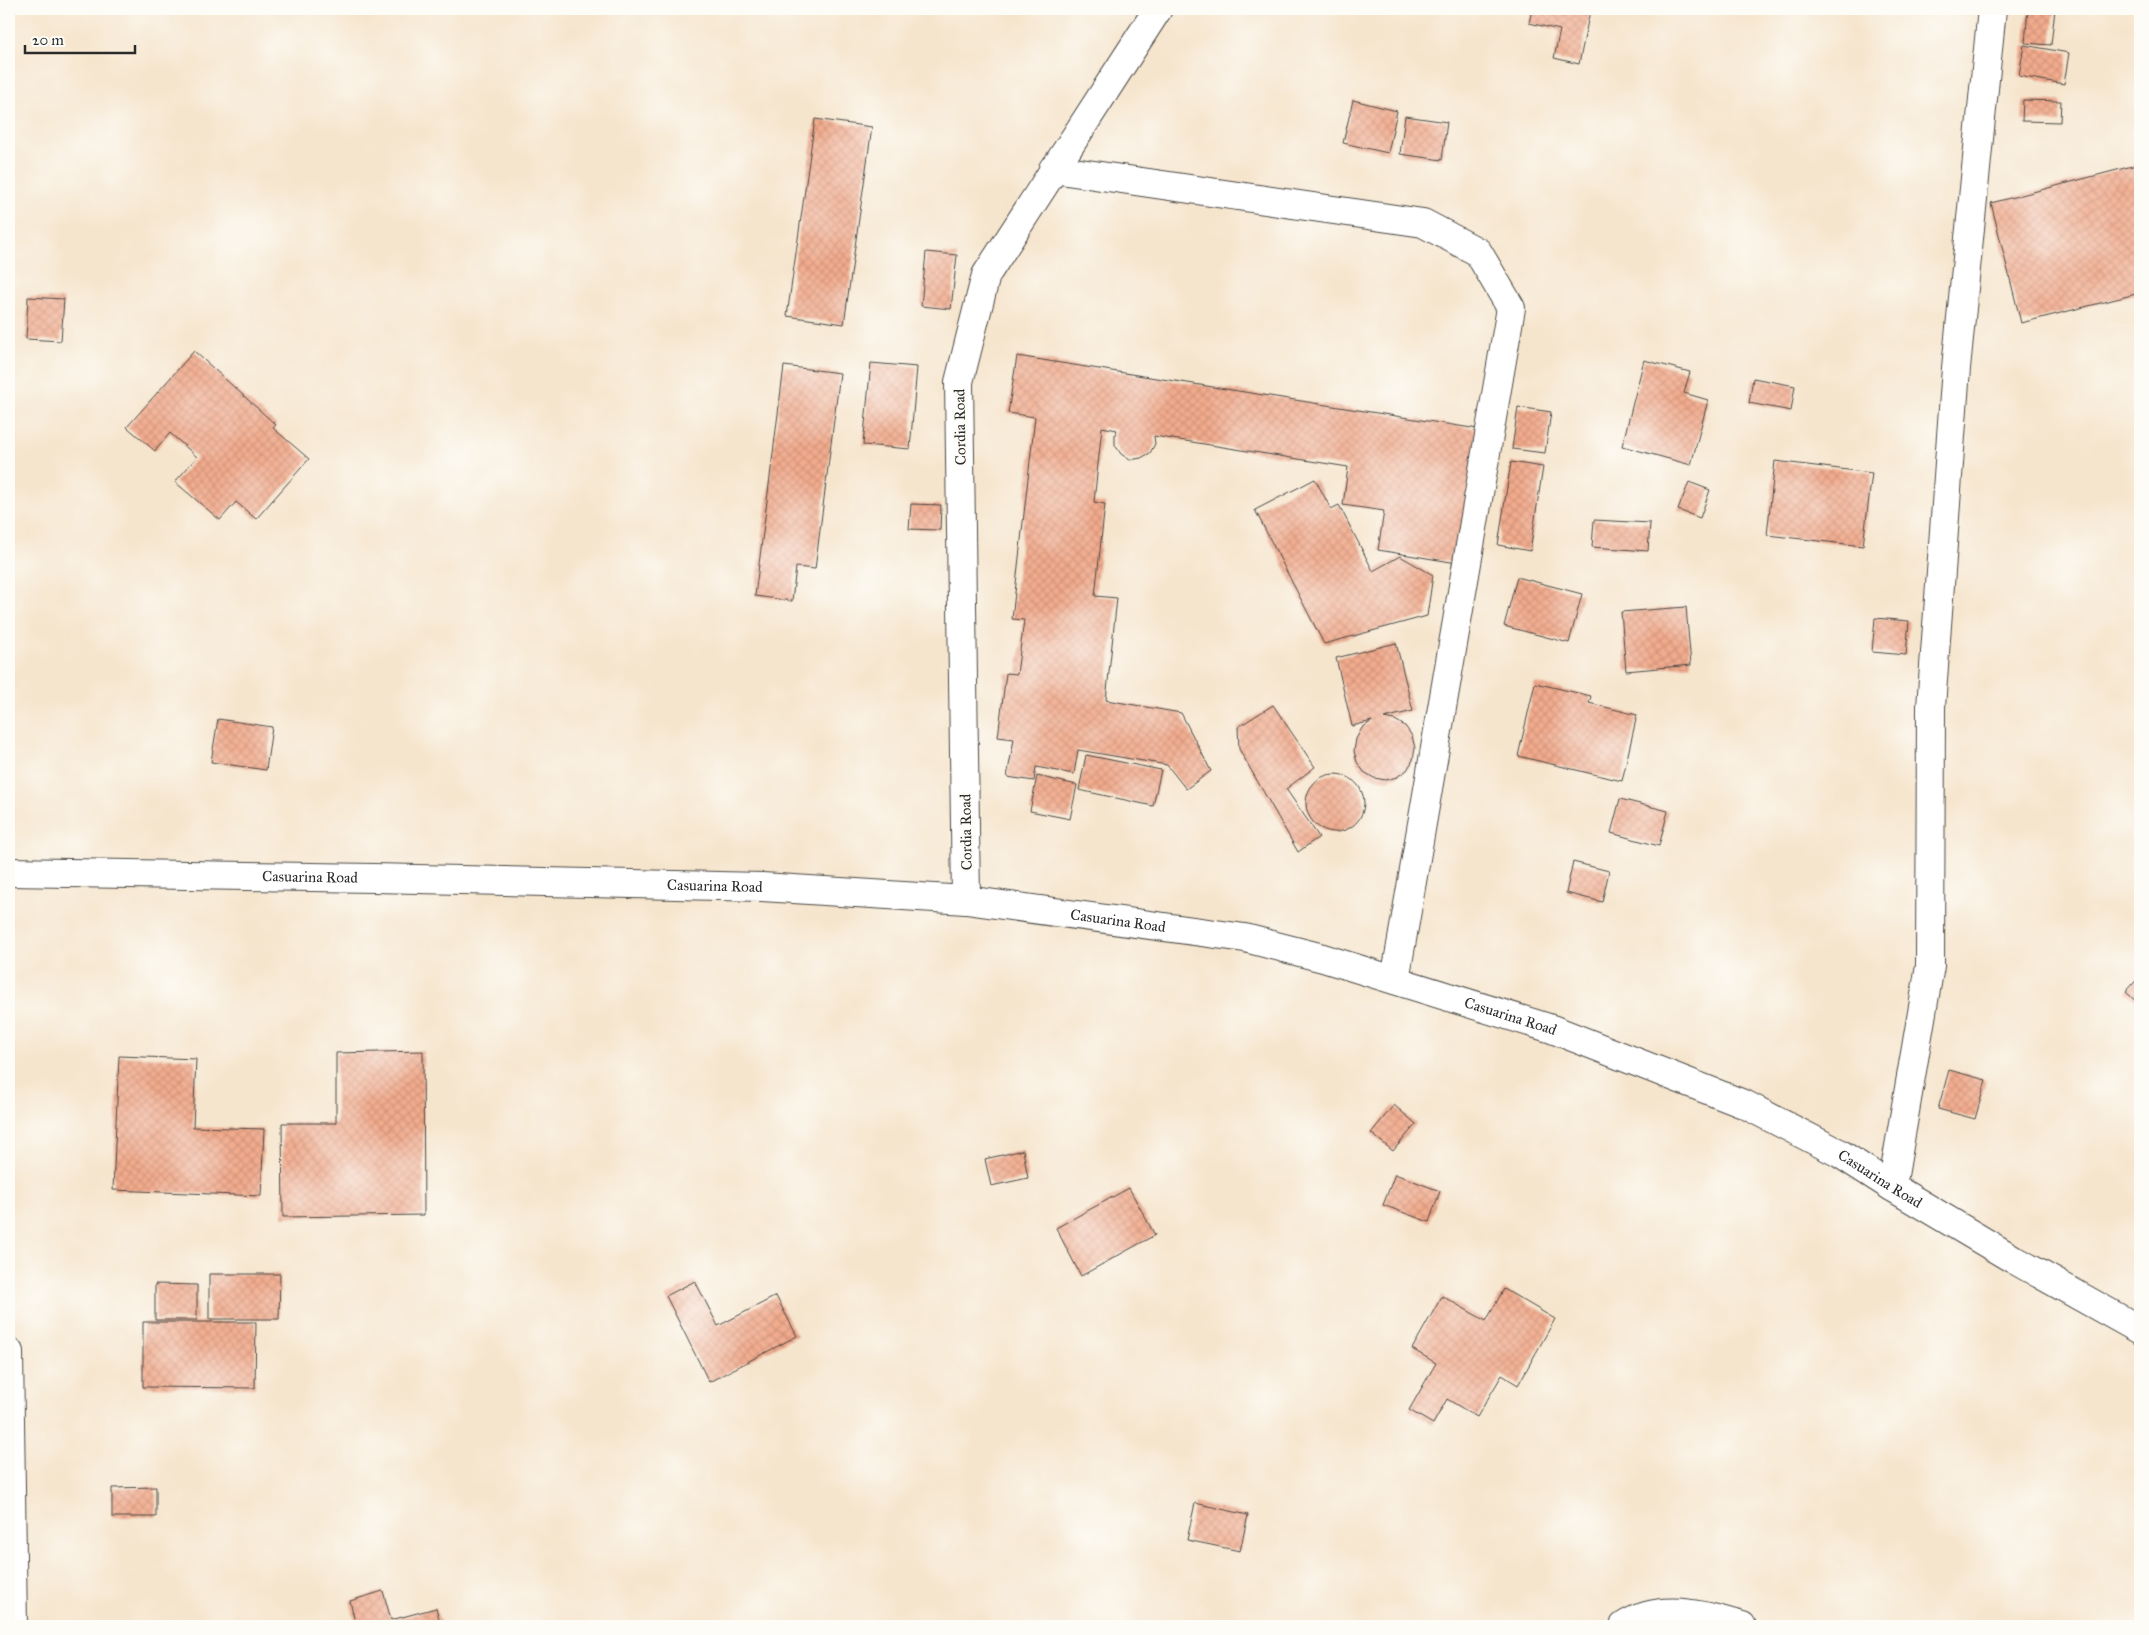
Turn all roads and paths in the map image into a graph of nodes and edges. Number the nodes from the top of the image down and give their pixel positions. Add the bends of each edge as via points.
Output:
1 (1158, 9) edge
2 (1992, 9) edge
3 (1052, 169) junction
4 (9, 872) edge
5 (966, 900) junction
6 (1396, 980) junction
7 (1892, 1187) junction
8 (2140, 1330) edge
9 (9, 1352) edge
10 (13, 1626) edge
11 (1624, 1626) edge
12 (1742, 1626) edge

1 - 3 street, Cordia Road
2 - 7 street via 1956,368 1931,706 1930,966
3 - 5 street, Cordia Road via 986,275 959,382
3 - 6 street via 1423,223 1478,252 1511,308
4 - 5 street, Casuarina Road via 762,887
5 - 6 street, Casuarina Road via 1245,938
6 - 7 street, Casuarina Road via 1552,1029 1746,1106 1839,1153
7 - 8 street, Casuarina Road
9 - 10 street
11 - 12 street via 1662,1611 1703,1615

